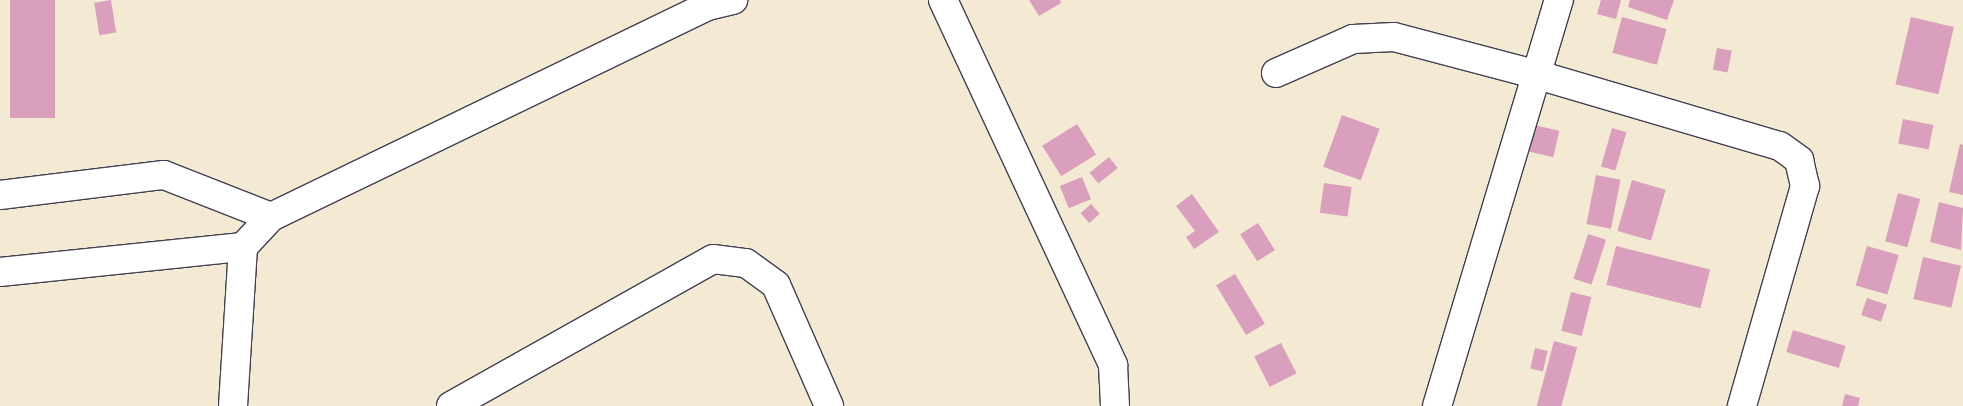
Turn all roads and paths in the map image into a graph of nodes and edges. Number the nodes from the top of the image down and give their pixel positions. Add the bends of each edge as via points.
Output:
1 (733, 0) edge
2 (943, 0) edge
3 (1559, 0) edge
4 (1276, 73) dead end
5 (1538, 75) junction
6 (0, 195) edge
7 (272, 217) junction
8 (243, 247) junction
9 (0, 272) edge
10 (234, 406) edge
11 (451, 406) edge
12 (829, 406) edge
13 (1115, 406) edge
14 (1437, 406) edge
15 (1742, 406) edge

1 - 7 street via 707,6
2 - 13 street via 1113,365
3 - 5 street
4 - 5 street via 1353,38 1394,37
5 - 14 street
5 - 15 street via 1780,146 1799,160 1805,186
6 - 7 street via 164,175
7 - 8 street
8 - 9 street
8 - 10 street
11 - 12 street via 713,259 746,263 776,285

